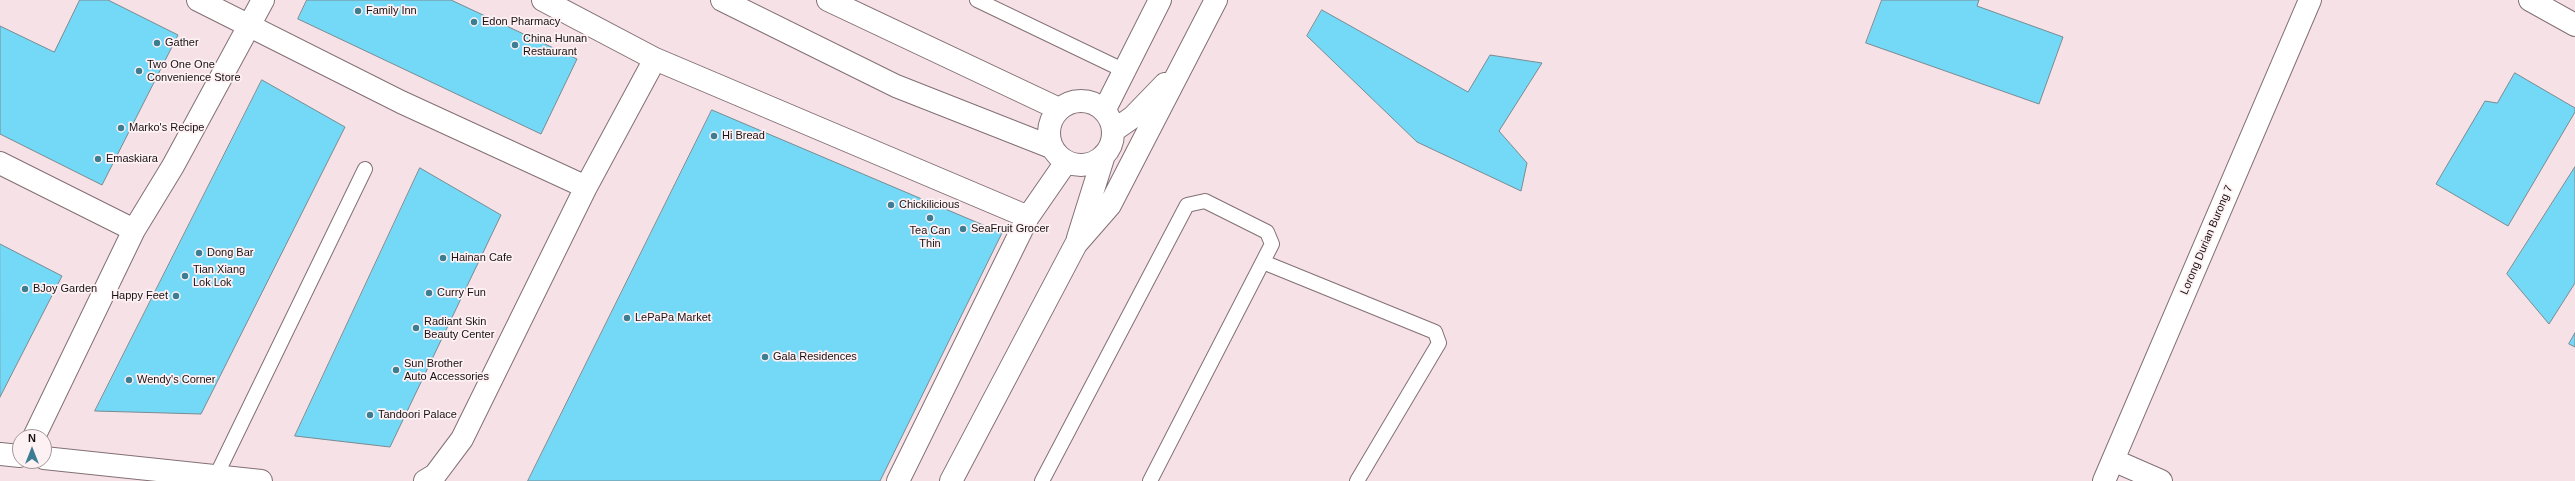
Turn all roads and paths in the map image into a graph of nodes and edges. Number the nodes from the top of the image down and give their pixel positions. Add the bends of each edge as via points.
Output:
1 (198, 0) edge
2 (264, 0) edge
3 (543, 0) edge
4 (722, 0) edge
5 (828, 0) edge
6 (977, 0) edge
7 (1160, 0) edge
8 (1216, 0) edge
9 (2310, 0) edge
10 (2530, 0) edge
11 (2575, 24) edge
12 (250, 27) junction
13 (655, 59) junction
14 (1181, 68) junction
15 (1125, 71) junction
16 (1059, 109) junction
17 (1104, 111) junction
18 (1113, 132) junction
19 (1059, 154) junction
20 (1104, 155) junction
21 (0, 163) edge
22 (365, 169) dead end
23 (586, 187) junction
24 (1028, 217) junction
25 (134, 230) junction
26 (1076, 244) junction
27 (1263, 262) junction
28 (38, 429) edge
29 (0, 454) edge
30 (12, 455) edge
31 (52, 459) edge
32 (2113, 460) junction
33 (216, 476) junction
34 (262, 481) edge
35 (425, 481) edge
36 (898, 481) edge
37 (951, 481) edge
38 (1042, 481) edge
39 (1150, 481) edge
40 (1357, 481) edge
41 (2104, 481) edge
42 (2160, 481) edge

1 - 12 street
2 - 12 street
3 - 13 street
4 - 19 street via 896,86
5 - 16 street
6 - 15 lane
7 - 15 street
8 - 14 street
9 - 32 street, Lorong Durian Burong 7
10 - 11 street
12 - 23 street via 401,102
12 - 25 street via 173,166
13 - 23 street
13 - 24 street
14 - 18 street via 1133,117
14 - 26 street via 1110,205
15 - 17 street
16 - 17 street via 1077,101 1096,105
16 - 19 street via 1049,127
17 - 18 street
18 - 20 street via 1109,149
19 - 20 street via 1086,165 1096,162
19 - 24 street
20 - 26 street
21 - 25 street
22 - 33 lane
23 - 35 street via 462,439 435,475
24 - 36 street
25 - 28 street
26 - 37 street
27 - 38 lane via 1272,244 1267,232 1205,201 1186,205
27 - 39 lane
27 - 40 lane via 1435,332 1439,343
29 - 30 street
31 - 33 street via 163,473
32 - 41 street, Lorong Durian Burong 7
32 - 42 street
33 - 34 street

